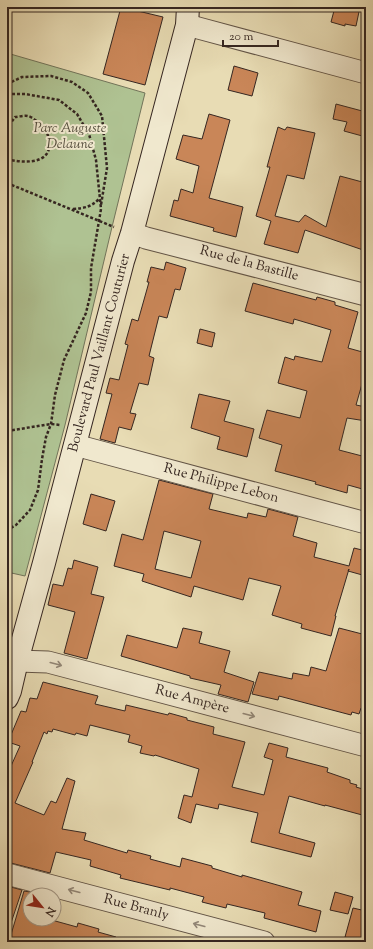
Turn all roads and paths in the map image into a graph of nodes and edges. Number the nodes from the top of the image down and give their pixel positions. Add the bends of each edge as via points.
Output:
1 (187, 16) edge
2 (366, 73) edge
3 (9, 83) edge
4 (7, 94) edge
5 (8, 133) dead end
6 (7, 159) edge
7 (7, 184) edge
8 (100, 199) junction
9 (101, 209) junction
10 (72, 210) junction
11 (99, 221) junction
12 (132, 233) junction
13 (366, 295) edge
14 (51, 424) junction
15 (7, 431) edge
16 (77, 437) junction
17 (366, 523) edge
18 (7, 530) edge
19 (12, 660) edge
20 (7, 698) edge
21 (366, 746) edge
22 (7, 874) edge
23 (264, 942) edge

1 - 2 street
1 - 12 street, Boulevard Paul Vaillant Couturier
3 - 9 path via 22,77 51,76 72,82 88,93 102,116 107,168
4 - 8 path via 25,94 59,100 77,114 89,134 96,160
5 - 6 path via 8,127 15,117 28,116 48,133 50,148 44,157 34,161
7 - 10 path
8 - 9 path
8 - 10 path via 94,205
9 - 11 path
10 - 11 path
11 - 12 path
11 - 14 path via 91,268 91,292 86,313 64,360
12 - 13 street, Rue de la Bastille
12 - 16 street, Boulevard Paul Vaillant Couturier
14 - 15 path
14 - 16 path via 65,425
14 - 18 path via 46,437 38,490 30,510 16,525
16 - 17 street, Rue Philippe Lebon
16 - 19 street, Boulevard Paul Vaillant Couturier via 37,592
19 - 20 street, Boulevard Paul Vaillant Couturier via 10,691
19 -> 21 street, Rue Ampère via 48,662
23 -> 22 street, Rue Branly

